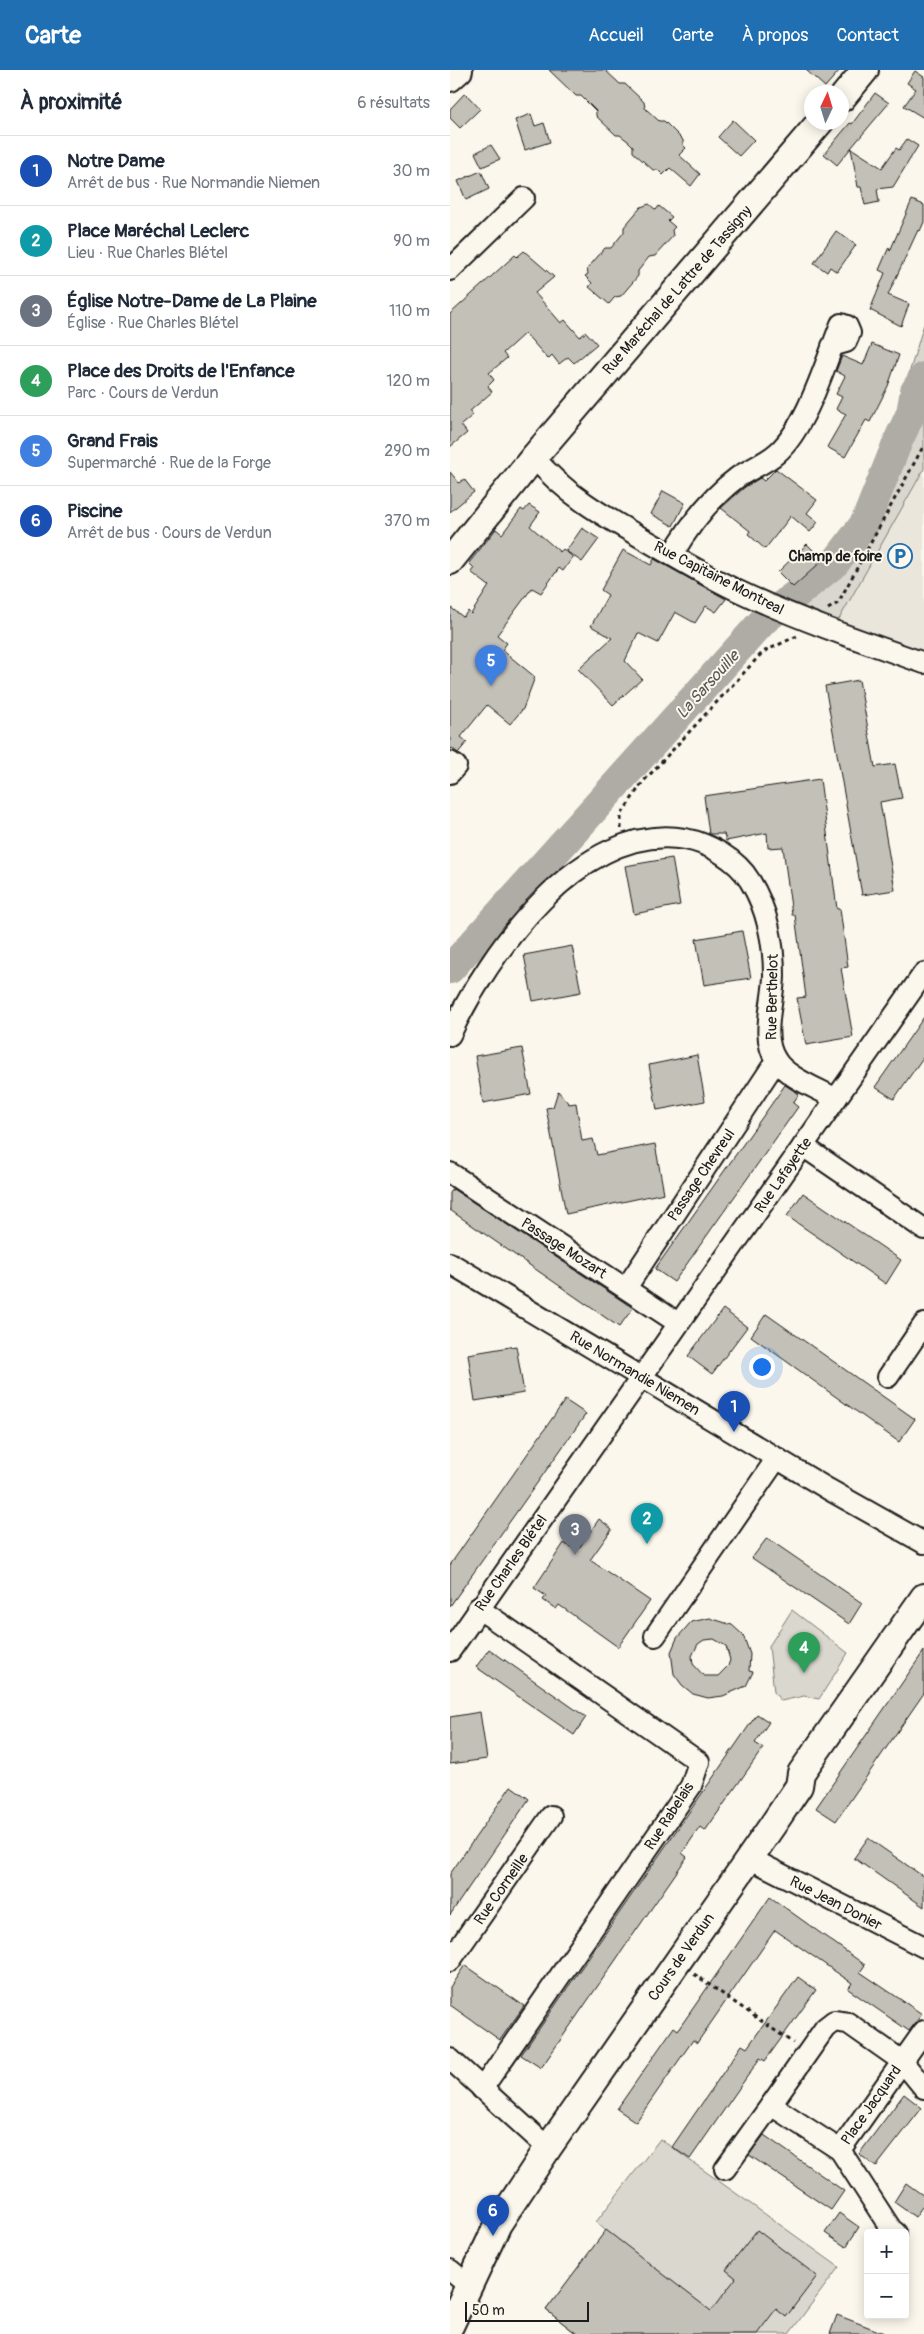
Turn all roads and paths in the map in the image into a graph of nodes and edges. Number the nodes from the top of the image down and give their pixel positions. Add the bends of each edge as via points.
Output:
1 (458, 70) edge
2 (865, 70) edge
3 (450, 78) edge
4 (849, 89) edge
5 (813, 130) edge
6 (524, 198) dead end
7 (450, 270) edge
8 (832, 346) dead end
9 (924, 445) edge
10 (534, 457) junction
11 (453, 552) edge
12 (672, 555) junction
13 (802, 619) junction
14 (924, 663) edge
15 (450, 762) edge
16 (450, 774) edge
17 (620, 835) dead end
18 (924, 973) edge
19 (450, 1035) edge
20 (776, 1061) junction
21 (836, 1100) junction
22 (803, 1146) junction
23 (450, 1173) edge
24 (924, 1229) edge
25 (450, 1263) edge
26 (626, 1288) junction
27 (678, 1323) junction
28 (924, 1324) edge
29 (642, 1376) junction
30 (888, 1377) dead end
31 (776, 1458) junction
32 (924, 1543) edge
33 (924, 1597) edge
34 (478, 1608) junction
35 (655, 1636) dead end
36 (450, 1651) edge
37 (551, 1816) dead end
38 (749, 1858) junction
39 (924, 1947) edge
40 (450, 1962) edge
41 (677, 1962) junction
42 (924, 2031) edge
43 (807, 2053) junction
44 (450, 2059) edge
45 (902, 2061) junction
46 (924, 2088) edge
47 (482, 2090) junction
48 (771, 2105) junction
49 (548, 2148) junction
50 (840, 2150) junction
51 (725, 2169) dead end
52 (890, 2229) edge
53 (459, 2278) edge
54 (450, 2326) edge

1 - 3 main road
2 - 4 main road
5 - 10 main road, Rue Maréchal de Lattre de Tassigny
6 - 7 street
8 - 12 street via 793,434 776,453 721,490
9 - 13 path via 838,603
10 - 11 main road, Rue Maréchal de Lattre de Tassigny
10 - 12 street, Rue Capitaine Montreal via 570,494
12 - 13 street, Rue Capitaine Montreal
13 - 14 street, Rue Capitaine Montreal
13 - 17 path via 794,639 763,652 642,783 622,815
15 - 16 street via 456,766
18 - 21 street, Rue Lafayette
19 - 20 street, Rue Berthelot via 482,974 529,913 554,889 590,862 622,845 669,836 696,841 718,851 748,878 759,896 774,959 769,1040
20 - 21 street, Rue Berthelot
20 - 26 street, Passage Chevreul
21 - 22 street, Rue Lafayette
22 - 24 street
22 - 27 street, Rue Lafayette
23 - 26 street, Passage Mozart
25 - 29 street, Rue Normandie Niemen
26 - 27 street, Passage Mozart
27 - 29 street, Rue Lafayette
28 - 30 street
29 - 31 street, Rue Normandie Niemen
29 - 34 street, Rue Charles Blétel
31 - 32 street, Rue Normandie Niemen
31 - 35 street
33 - 38 main road, Cours de Verdun via 801,1772 799,1786
34 - 36 street, Rue Charles Blétel
34 - 47 street, Rue Rabelais via 699,1762 691,1786
37 - 40 street, Rue Corneille
38 - 39 street, Rue Jean Donier
38 - 41 main road, Cours de Verdun
41 - 43 path
41 - 49 main road, Cours de Verdun
42 - 45 street, Place Jacquard
43 - 45 street, Place Jacquard via 829,2023 841,2020
43 - 48 street, Place Jacquard
44 - 47 street
45 - 46 street, Place Jacquard
45 - 50 street, Place Jacquard
47 - 49 street
48 - 50 street, Place Jacquard
48 - 51 street, Place Jacquard
49 - 53 main road, Cours de Verdun
50 - 52 street, Place Jacquard
53 - 54 main road, Cours de Verdun

